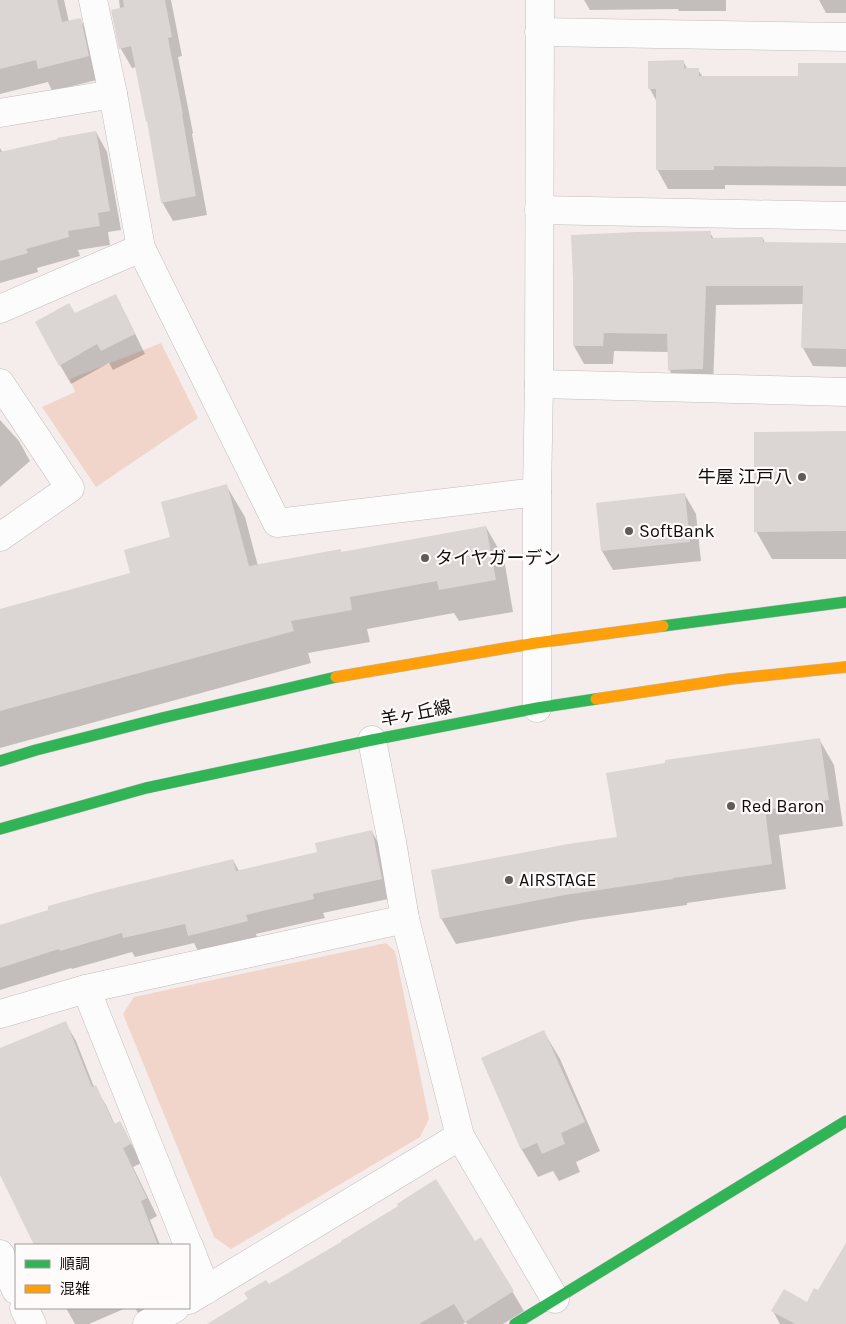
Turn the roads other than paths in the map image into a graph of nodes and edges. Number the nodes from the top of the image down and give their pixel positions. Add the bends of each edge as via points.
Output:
1 (94, 0) edge
2 (540, 0) edge
3 (539, 32) junction
4 (846, 37) edge
5 (113, 94) junction
6 (0, 112) edge
7 (539, 210) junction
8 (846, 216) edge
9 (141, 248) junction
10 (0, 309) edge
11 (0, 383) edge
12 (539, 384) junction
13 (846, 392) edge
14 (537, 492) junction
15 (0, 537) edge
16 (846, 602) edge
17 (536, 643) junction
18 (846, 667) edge
19 (537, 708) junction
20 (372, 740) junction
21 (0, 761) edge
22 (0, 828) edge
23 (404, 919) junction
24 (86, 989) junction
25 (0, 1014) edge
26 (846, 1121) edge
27 (460, 1136) junction
28 (187, 1244) edge
29 (0, 1254) edge
30 (190, 1257) edge
31 (15, 1288) edge
32 (197, 1295) edge
33 (555, 1299) junction
34 (24, 1309) edge
35 (173, 1309) edge
36 (32, 1324) edge
37 (147, 1324) edge
38 (515, 1324) edge

1 - 5 street
2 - 3 street
3 - 4 street
3 - 7 street
5 - 6 street
5 - 9 street
7 - 8 street
7 - 12 street
9 - 10 street
9 - 14 street via 277,523
11 - 15 street via 70,488
12 - 13 street
12 - 14 street
14 - 17 street
16 - 17 main road
17 - 19 street
17 - 21 main road via 334,678 162,718
18 - 19 main road, 羊ヶ丘線 via 730,679
19 - 20 main road, 羊ヶ丘線
20 - 22 main road, 羊ヶ丘線 via 146,788
20 - 23 street
23 - 24 street
23 - 27 street
24 - 25 street
24 - 28 street
26 - 33 main road
27 - 32 street
27 - 33 street
29 - 31 street
30 - 32 street
33 - 38 main road
34 - 36 street
35 - 37 street

